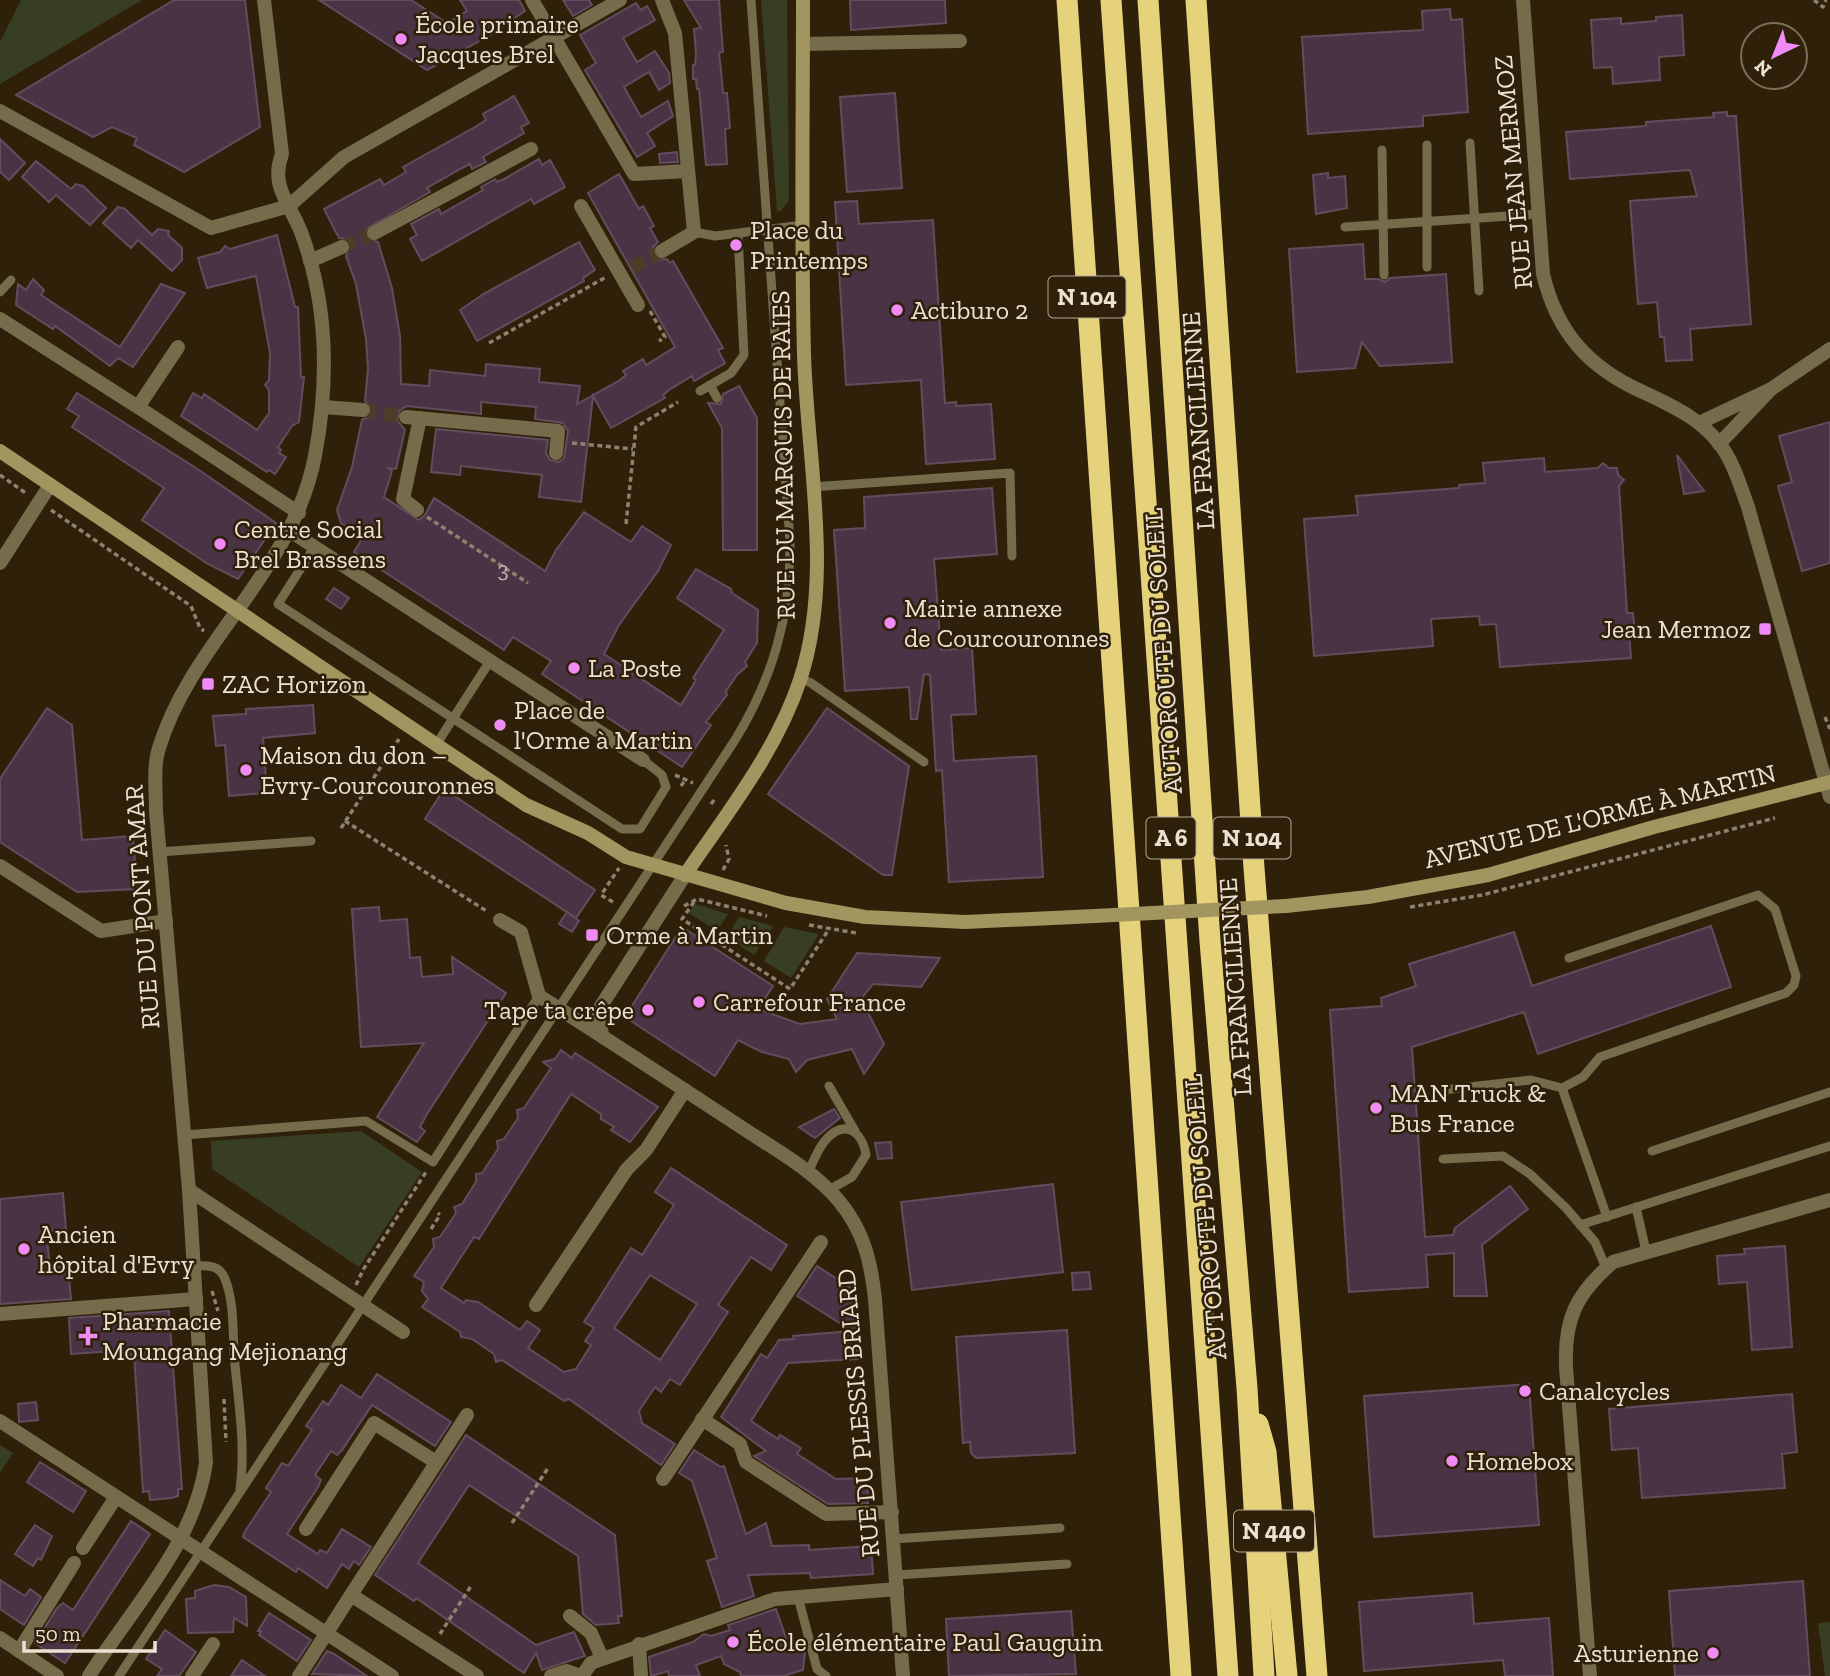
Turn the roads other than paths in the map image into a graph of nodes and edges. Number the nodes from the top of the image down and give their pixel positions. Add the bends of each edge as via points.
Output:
1 (264, 0) edge
2 (532, 0) edge
3 (620, 0) edge
4 (662, 0) edge
5 (751, 0) edge
6 (803, 0) edge
7 (1067, 0) edge
8 (1111, 0) edge
9 (1148, 0) edge
10 (1196, 0) edge
11 (1523, 0) edge
12 (555, 37) junction
13 (960, 41) dead end
14 (803, 44) junction
15 (0, 111) edge
16 (1470, 143) dead end
17 (1427, 145) dead end
18 (531, 149) dead end
19 (1382, 150) dead end
20 (688, 171) junction
21 (289, 206) junction
22 (581, 206) dead end
23 (1539, 214) junction
24 (1476, 218) junction
25 (1428, 221) junction
26 (1384, 224) junction
27 (803, 225) junction
28 (1345, 227) dead end
29 (767, 231) junction
30 (694, 232) junction
31 (374, 233) tunnel mouth
32 (738, 234) junction
33 (342, 247) tunnel mouth
34 (662, 251) tunnel mouth
35 (310, 261) junction
36 (1427, 267) dead end
37 (1384, 275) dead end
38 (11, 280) dead end
39 (1479, 291) dead end
40 (0, 292) edge
41 (638, 305) dead end
42 (0, 319) edge
43 (178, 347) dead end
44 (1830, 349) edge
45 (710, 385) junction
46 (1771, 389) junction
47 (700, 391) dead end
48 (717, 398) dead end
49 (138, 407) junction
50 (323, 407) junction
51 (363, 410) tunnel mouth
52 (1699, 423) junction
53 (1719, 444) junction
54 (557, 447) road end
55 (0, 451) edge
56 (50, 485) junction
57 (812, 487) junction
58 (417, 510) road end
59 (299, 513) junction
60 (290, 531) junction
61 (315, 546) junction
62 (1012, 556) dead end
63 (0, 564) edge
64 (238, 612) junction
65 (490, 661) junction
66 (801, 678) junction
67 (453, 718) junction
68 (436, 745) junction
69 (643, 760) joint
70 (924, 762) dead end
71 (1829, 787) edge
72 (311, 841) dead end
73 (159, 852) junction
74 (0, 866) edge
75 (652, 866) junction
76 (685, 875) junction
77 (500, 920) road end
78 (166, 921) junction
79 (1569, 958) dead end
80 (539, 996) junction
81 (558, 1008) junction
82 (602, 1034) junction
83 (828, 1086) dead end
84 (1562, 1088) junction
85 (685, 1090) junction
86 (1443, 1090) dead end
87 (1830, 1092) edge
88 (855, 1131) junction
89 (184, 1135) junction
90 (1830, 1146) edge
91 (1652, 1151) dead end
92 (1443, 1159) dead end
93 (808, 1172) junction
94 (189, 1190) junction
95 (829, 1190) junction
96 (1830, 1200) edge
97 (1636, 1207) junction
98 (1607, 1217) junction
99 (1580, 1225) junction
100 (821, 1242) dead end
101 (1646, 1251) junction
102 (201, 1266) junction
103 (1606, 1268) junction
104 (196, 1299) junction
105 (364, 1304) junction
106 (536, 1305) dead end
107 (0, 1314) edge
108 (403, 1332) dead end
109 (1247, 1388) junction
110 (467, 1415) dead end
111 (702, 1419) junction
112 (0, 1421) edge
113 (436, 1462) junction
114 (663, 1479) dead end
115 (240, 1491) junction
116 (116, 1497) junction
117 (892, 1512) junction
118 (1060, 1528) dead end
119 (306, 1530) dead end
120 (181, 1539) junction
121 (894, 1539) junction
122 (83, 1548) dead end
123 (200, 1551) junction
124 (74, 1563) dead end
125 (1067, 1564) dead end
126 (897, 1582) junction
127 (351, 1594) junction
128 (798, 1597) junction
129 (570, 1616) dead end
130 (327, 1633) junction
131 (0, 1638) edge
132 (213, 1644) dead end
133 (639, 1644) junction
134 (19, 1651) junction
135 (602, 1658) junction
136 (57, 1676) edge
137 (89, 1676) edge
138 (119, 1676) edge
139 (192, 1676) edge
140 (299, 1676) edge
141 (392, 1676) edge
142 (477, 1676) edge
143 (551, 1676) edge
144 (582, 1676) edge
145 (641, 1676) edge
146 (826, 1676) edge
147 (903, 1676) edge
148 (1181, 1676) edge
149 (1228, 1676) edge
150 (1264, 1676) edge
151 (1287, 1676) edge
152 (1317, 1676) edge
153 (1590, 1676) edge

1 - 21 street, RUE DU PONT AMAR via 282,154 276,178
2 - 12 street
3 - 12 street
4 - 20 street via 675,33
5 - 29 lane
6 - 14 main road, RUE DU MARQUIS DE RAIES
7 - 148 highway, N 104
8 - 149 highway, AUTOROUTE DU SOLEIL / A 6
9 - 109 highway, AUTOROUTE DU SOLEIL / A 6 via 1210,941
10 - 152 highway, LA FRANCILIENNE / N 104 via 1254,869
11 - 23 street, RUE JEAN MERMOZ
12 - 20 street via 634,174
12 - 21 street via 344,157
13 - 14 street
14 - 27 main road, RUE DU MARQUIS DE RAIES
15 - 21 street via 211,228
16 - 24 lane
17 - 25 lane
18 - 31 street
19 - 26 lane
20 - 30 street
21 - 35 street, RUE DU PONT AMAR
22 - 41 street
23 - 24 lane
23 - 52 street, RUE JEAN MERMOZ via 1549,299 1573,344 1608,374 1685,411
24 - 25 lane
24 - 39 lane
25 - 26 lane
25 - 36 lane
26 - 28 lane
26 - 37 lane
27 - 29 lane
27 - 57 main road, RUE DU MARQUIS DE RAIES
29 - 32 lane
29 - 75 lane via 790,542 787,612 777,654 751,713
30 - 32 lane
30 - 34 street
32 - 45 lane via 744,355 732,373
33 - 35 street
35 - 50 street, RUE DU PONT AMAR via 323,330
38 - 40 lane
42 - 49 street
43 - 49 street
44 - 46 street
45 - 47 lane
45 - 48 lane
46 - 52 street
46 - 53 street
49 - 59 street
50 - 51 street
50 - 59 street, RUE DU PONT AMAR
52 - 53 street, RUE JEAN MERMOZ
53 - 71 street, RUE JEAN MERMOZ via 1748,507
54 - 58 street via 558,431 413,417 402,499
55 - 56 main road, AVENUE DE L'ORME À MARTIN
56 - 63 street
56 - 64 main road, AVENUE DE L'ORME À MARTIN
57 - 62 lane via 1010,473
57 - 66 main road, RUE DU MARQUIS DE RAIES via 816,587
59 - 60 street, RUE DU PONT AMAR
60 - 61 street
60 - 64 street, RUE DU PONT AMAR
61 - 65 street
61 - 67 lane via 278,604
64 - 68 main road, AVENUE DE L'ORME À MARTIN
64 - 73 street, RUE DU PONT AMAR via 179,696 158,751
65 - 67 lane
65 - 69 street
66 - 70 lane
66 - 76 main road, RUE DU MARQUIS DE RAIES via 767,754
67 - 68 lane
67 - 69 lane via 622,829 640,829 666,787 662,775
68 - 75 main road, AVENUE DE L'ORME À MARTIN via 526,805
71 - 76 main road, AVENUE DE L'ORME À MARTIN, bridge via 1654,827 1488,875 1368,897 1286,906 965,922 865,917 786,903
72 - 73 lane
73 - 78 street, RUE DU PONT AMAR
74 - 78 street via 101,932
75 - 76 main road, AVENUE DE L'ORME À MARTIN
75 - 81 lane
76 - 82 street via 601,1006
77 - 80 street via 520,932
78 - 89 street, RUE DU PONT AMAR
79 - 84 lane via 1758,895 1775,909 1796,976 1786,993 1600,1057 1583,1077
80 - 81 street, RUE DU PLESSIS BRIARD
80 - 89 lane via 433,1162 366,1121
81 - 82 street, RUE DU PLESSIS BRIARD
81 - 105 lane
82 - 85 street, RUE DU PLESSIS BRIARD
83 - 88 lane
84 - 86 lane via 1531,1080
84 - 98 lane
85 - 93 street, RUE DU PLESSIS BRIARD
85 - 106 street
87 - 91 lane
88 - 93 lane via 832,1133
88 - 95 lane via 863,1139 866,1155 852,1177
89 - 94 street, RUE DU PONT AMAR
90 - 97 lane
92 - 99 lane via 1503,1156 1530,1174
93 - 95 street, RUE DU PLESSIS BRIARD
94 - 102 street, RUE DU PONT AMAR
94 - 105 street
95 - 117 street, RUE DU PLESSIS BRIARD via 862,1237 871,1262
96 - 101 street
97 - 98 lane
97 - 101 lane
98 - 99 lane
99 - 103 lane via 1595,1242
100 - 111 street
101 - 103 street
102 - 104 street, RUE DU PONT AMAR
102 - 115 lane via 218,1269 225,1279 231,1312 241,1441
103 - 153 street via 1580,1297 1564,1337
104 - 107 street
104 - 120 street, RUE DU PONT AMAR via 206,1444 203,1487
105 - 108 street
105 - 115 lane
109 - 150 highway, AUTOROUTE DU SOLEIL / A 6
109 - 151 highway, N 440 via 1266,1452
110 - 113 street
111 - 114 street
111 - 117 street via 740,1444 746,1462 826,1514
112 - 116 street
113 - 119 street via 374,1423
113 - 127 street
115 - 123 lane
116 - 120 street
116 - 122 street
117 - 121 street, RUE DU PLESSIS BRIARD
118 - 121 lane
120 - 123 street
120 - 137 street, RUE DU PONT AMAR
121 - 126 street, RUE DU PLESSIS BRIARD
123 - 130 street
123 - 138 lane
124 - 134 street
125 - 126 lane
126 - 128 street
126 - 147 street, RUE DU PLESSIS BRIARD
127 - 130 street
127 - 142 street
128 - 133 street via 775,1599
128 - 146 lane via 817,1669
129 - 135 street via 591,1633
130 - 140 street
130 - 141 street
131 - 134 street
132 - 139 street
133 - 135 street
133 - 145 street
134 - 136 street
135 - 144 street via 591,1662
143 - 144 street via 566,1671

